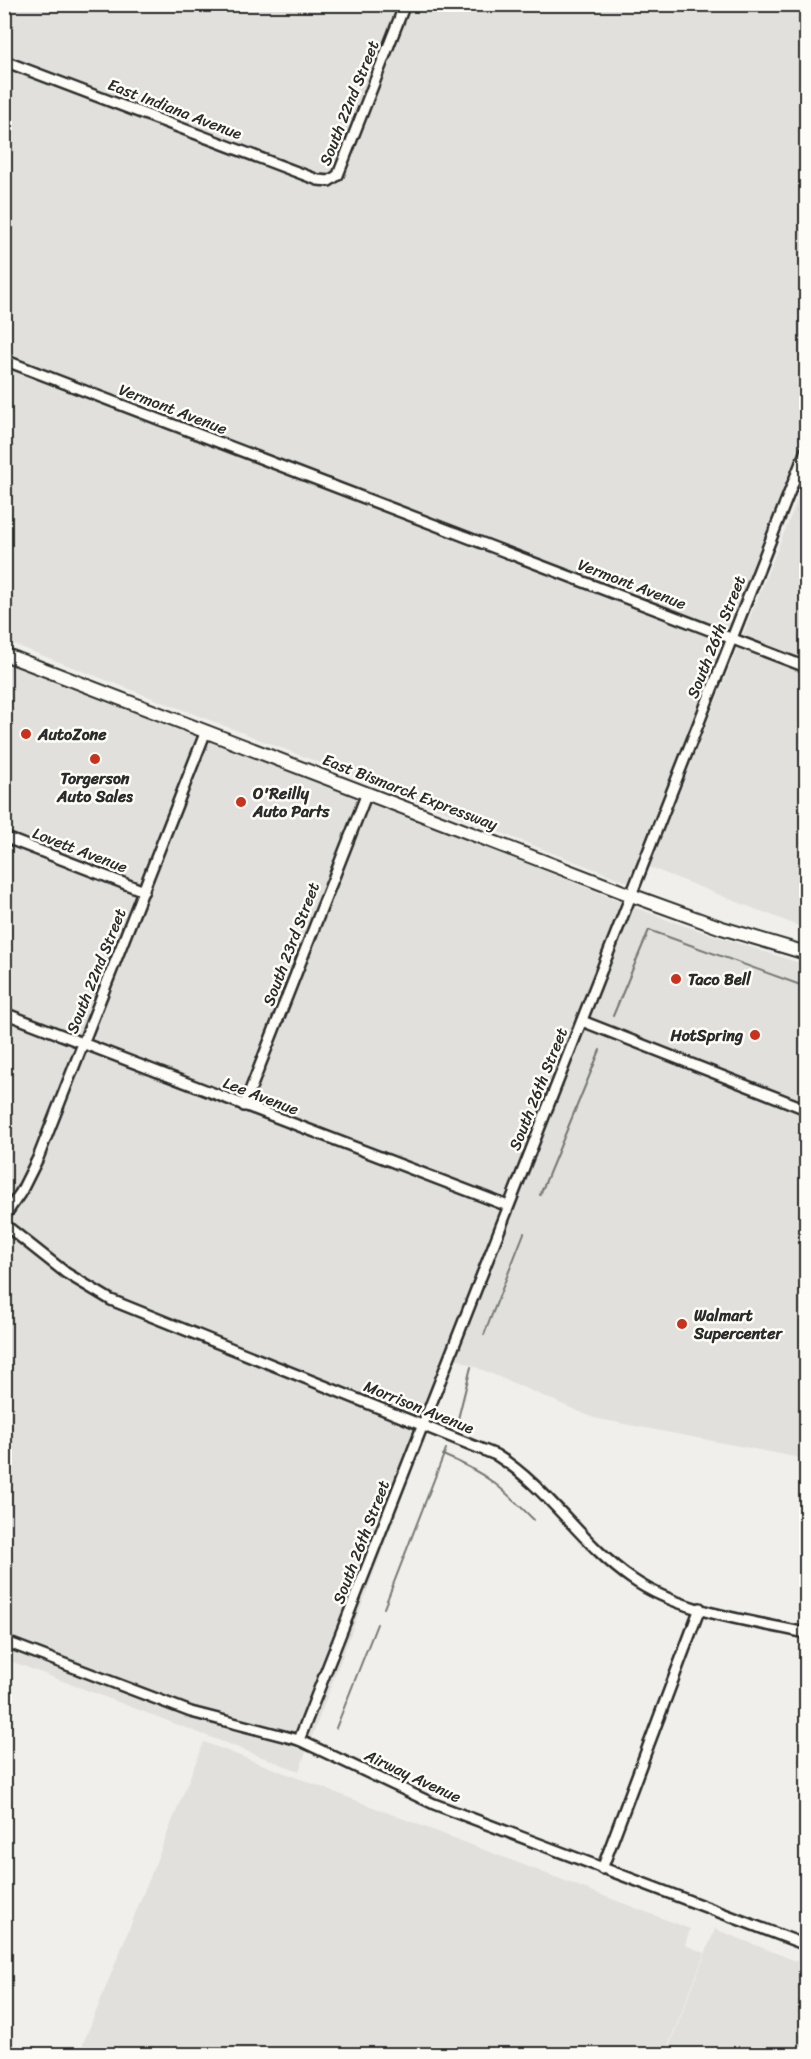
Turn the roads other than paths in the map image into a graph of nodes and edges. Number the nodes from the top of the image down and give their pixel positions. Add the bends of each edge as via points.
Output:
1 (405, 4) edge
2 (4, 61) edge
3 (334, 179) joint
4 (4, 360) edge
5 (807, 450) edge
6 (732, 639) junction
7 (4, 654) edge
8 (807, 667) edge
9 (206, 731) junction
10 (368, 793) junction
11 (4, 837) edge
12 (144, 891) junction
13 (631, 895) junction
14 (807, 954) edge
15 (4, 1013) edge
16 (582, 1021) junction
17 (83, 1044) junction
18 (244, 1106) junction
19 (807, 1109) edge
20 (508, 1206) junction
21 (4, 1217) edge
22 (4, 1224) edge
23 (423, 1424) junction
24 (700, 1608) junction
25 (807, 1633) edge
26 (4, 1641) edge
27 (299, 1740) junction
28 (602, 1869) junction
29 (807, 1945) edge

1 - 3 street, South 22nd Street
2 - 3 street, East Indiana Avenue via 318,180
4 - 6 street, Vermont Avenue
5 - 6 street, South 26th Street
6 - 8 street, Vermont Avenue
6 - 13 street, South 26th Street
7 - 9 main road, East Bismarck Expressway
9 - 10 main road, East Bismarck Expressway
9 - 12 street, South 22nd Street
10 - 13 main road, East Bismarck Expressway
10 - 18 street, South 23rd Street
11 - 12 street, Lovett Avenue
12 - 17 street, South 22nd Street
13 - 14 main road, East Bismarck Expressway
13 - 16 street, South 26th Street
15 - 17 street, Lee Avenue
16 - 19 street
16 - 20 street, South 26th Street
17 - 18 street, Lee Avenue
17 - 21 street, South 22nd Street via 32,1171
18 - 20 street, Lee Avenue
20 - 23 street, South 26th Street
22 - 23 street, Morrison Avenue via 66,1273 111,1300
23 - 24 street, Morrison Avenue via 501,1458 631,1578 660,1594
23 - 27 street, South 26th Street
24 - 25 street, Morrison Avenue
24 - 28 street
26 - 27 street, Airway Avenue via 180,1708
27 - 28 street, Airway Avenue via 434,1804
28 - 29 street, Airway Avenue

